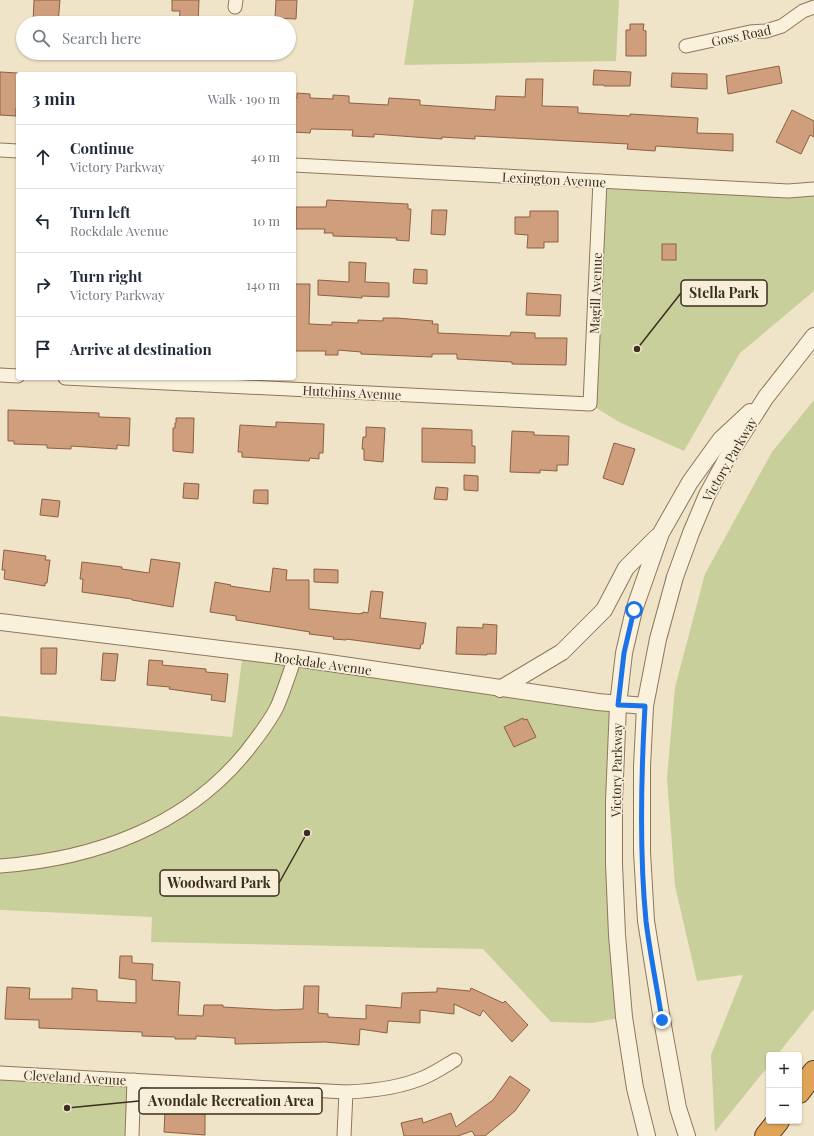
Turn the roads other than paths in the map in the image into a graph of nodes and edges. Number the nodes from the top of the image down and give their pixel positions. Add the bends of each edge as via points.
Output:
1 (814, 7) edge
2 (686, 46) dead end
3 (0, 150) edge
4 (16, 151) edge
5 (296, 165) edge
6 (600, 181) junction
7 (814, 190) edge
8 (814, 336) edge
9 (0, 375) edge
10 (16, 376) edge
11 (105, 380) edge
12 (766, 397) junction
13 (590, 404) joint
14 (661, 533) junction
15 (0, 622) edge
16 (295, 658) junction
17 (500, 689) junction
18 (618, 705) junction
19 (645, 706) junction
20 (0, 866) edge
21 (456, 1060) dead end
22 (814, 1072) edge
23 (0, 1073) edge
24 (134, 1080) junction
25 (802, 1088) edge
26 (346, 1092) junction
27 (776, 1124) edge
28 (132, 1136) edge
29 (344, 1136) edge
30 (647, 1136) edge
31 (687, 1136) edge
32 (766, 1136) edge

1 - 2 street, Goss Road via 803,11 782,26 766,31
3 - 4 street
5 - 6 street, Lexington Avenue
6 - 7 street, Lexington Avenue via 788,191
6 - 13 street, Magill Avenue
8 - 12 street, Victory Parkway
9 - 10 street
11 - 13 street, Hutchins Avenue
12 - 14 street, Victory Parkway via 721,439 690,482
12 - 19 street, Victory Parkway via 707,495 691,533 658,639
14 - 17 street via 626,568 604,610 562,652
14 - 18 street, Victory Parkway via 634,610 624,653
15 - 16 street, Rockdale Avenue
16 - 17 street, Rockdale Avenue
16 - 20 street via 276,707 258,737 237,764 195,800 137,835 106,846 61,858
17 - 18 street, Rockdale Avenue
18 - 19 street, Rockdale Avenue
18 - 30 street, Victory Parkway via 614,801 617,935 624,1017 635,1088
19 - 31 street, Victory Parkway via 642,852 646,921 678,1108
21 - 26 street, Cleveland Avenue via 426,1077 400,1086
22 - 25 highway
23 - 24 street, Cleveland Avenue
24 - 26 street, Cleveland Avenue
24 - 28 street
26 - 29 street
27 - 32 highway

